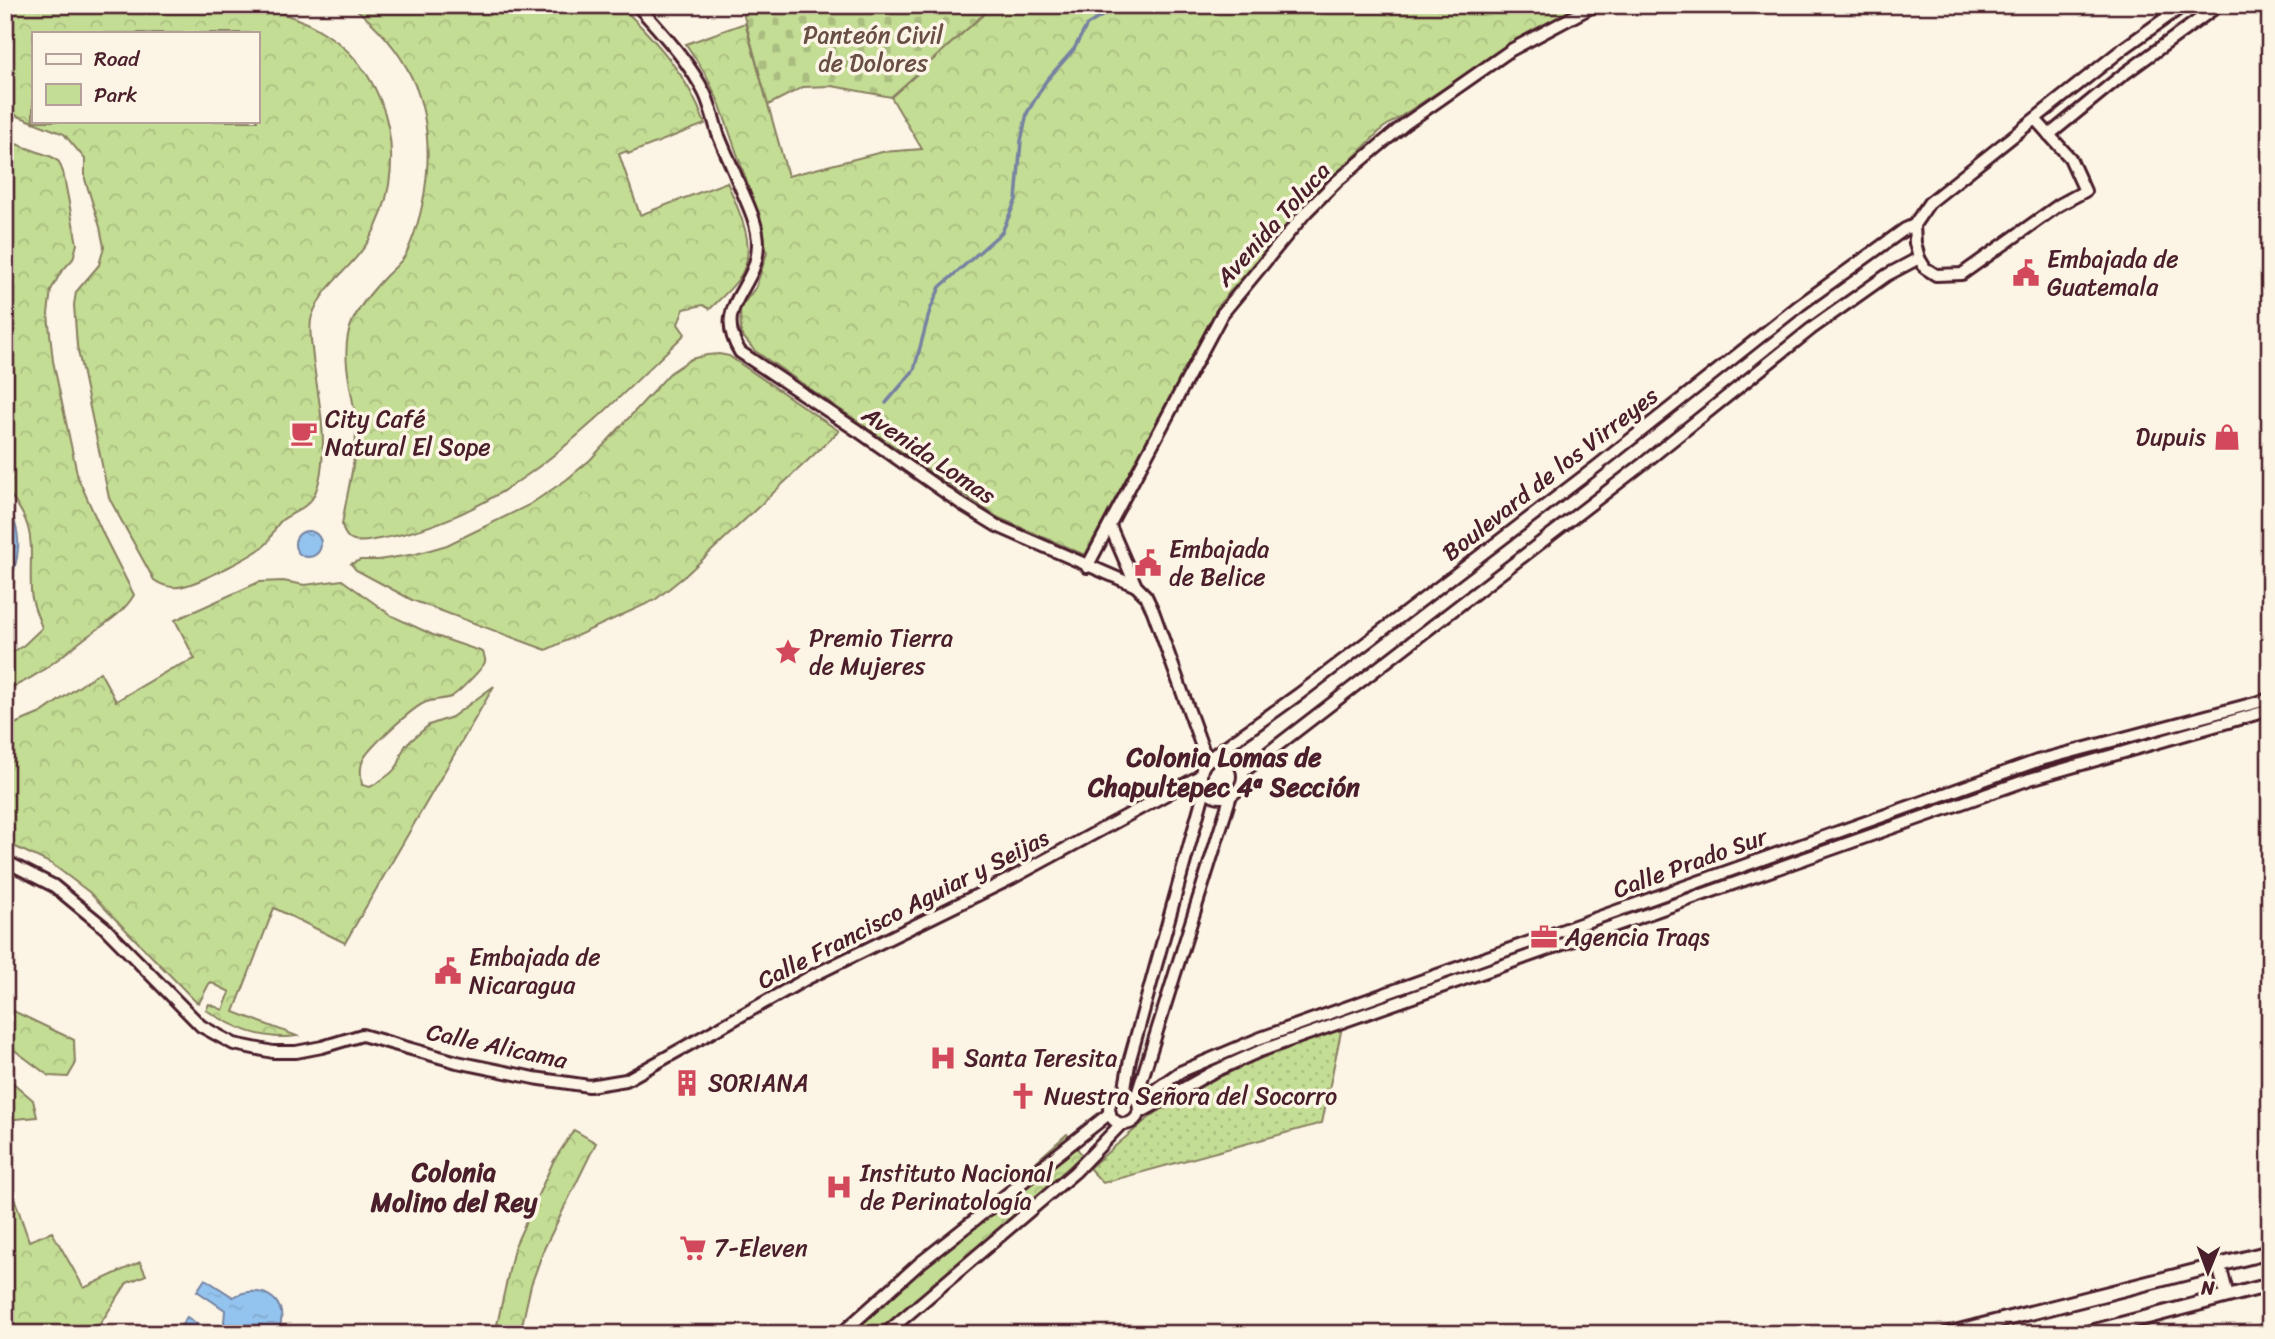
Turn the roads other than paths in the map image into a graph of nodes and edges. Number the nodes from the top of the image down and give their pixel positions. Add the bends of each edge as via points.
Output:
1 (637, 5) edge
2 (1595, 5) edge
3 (2183, 5) edge
4 (2219, 5) edge
5 (2035, 118) junction
6 (2049, 135) junction
7 (1914, 225) junction
8 (1919, 258) junction
9 (1110, 526) junction
10 (1087, 566) junction
11 (1136, 586) junction
12 (2270, 699) edge
13 (2270, 710) edge
14 (2199, 723) junction
15 (2145, 731) junction
16 (2150, 744) junction
17 (1209, 759) junction
18 (1243, 772) junction
19 (1200, 776) junction
20 (1205, 789) junction
21 (1231, 795) junction
22 (5, 861) edge
23 (626, 1080) joint
24 (1124, 1093) junction
25 (1137, 1100) junction
26 (1110, 1113) junction
27 (1138, 1114) junction
28 (1121, 1124) junction
29 (2269, 1254) edge
30 (2219, 1265) junction
31 (2270, 1285) edge
32 (2227, 1296) junction
33 (841, 1334) edge
34 (885, 1334) edge
35 (1947, 1334) edge
36 (2083, 1334) edge

1 - 10 street, Avenida Lomas via 706,95 754,224 758,240 753,272 729,321 731,338 740,352 974,512
2 - 9 street, Avenida Toluca via 1511,50 1416,117 1306,212 1222,314
3 - 5 street
4 - 6 street
5 - 6 street
5 - 7 street, Boulevard de los Virreyes via 1929,203
6 - 8 street via 2077,170 2085,191 1962,274 1936,275
7 - 8 street
7 - 17 street, Boulevard de los Virreyes via 1800,305 1596,467
8 - 18 street, Boulevard de los Virreyes via 1887,275 1811,330
9 - 10 street, Avenida Toluca
9 - 11 street
10 - 11 street, Avenida Lomas
11 - 17 street via 1153,611
12 - 14 street, Calle Prado Sur
13 - 14 street, Calle Prado Sur
14 - 15 street, Calle Prado Sur
14 - 16 street, Calle Prado Sur
15 - 16 street
15 - 25 street, Calle Prado Sur via 2037,761 1258,1039 1180,1072
16 - 27 street, Calle Prado Sur via 2031,779 1261,1051
17 - 18 street via 1231,757
17 - 19 street
18 - 21 street via 1241,786
19 - 20 street
19 - 23 street, Calle Francisco Aguiar y Seijas via 1012,878 808,978
20 - 21 street via 1217,797
20 - 24 street
21 - 25 street
22 - 23 street, Calle Alicama via 54,886 104,927 201,1026 250,1049 296,1052 362,1035 534,1078 589,1086
24 - 25 street
24 - 26 street via 1111,1100
25 - 27 street
26 - 28 street
26 - 33 street via 920,1263
27 - 28 street
28 - 34 street via 1075,1172
29 - 30 main road
30 - 32 main road
30 - 35 main road
31 - 32 main road
32 - 36 main road

